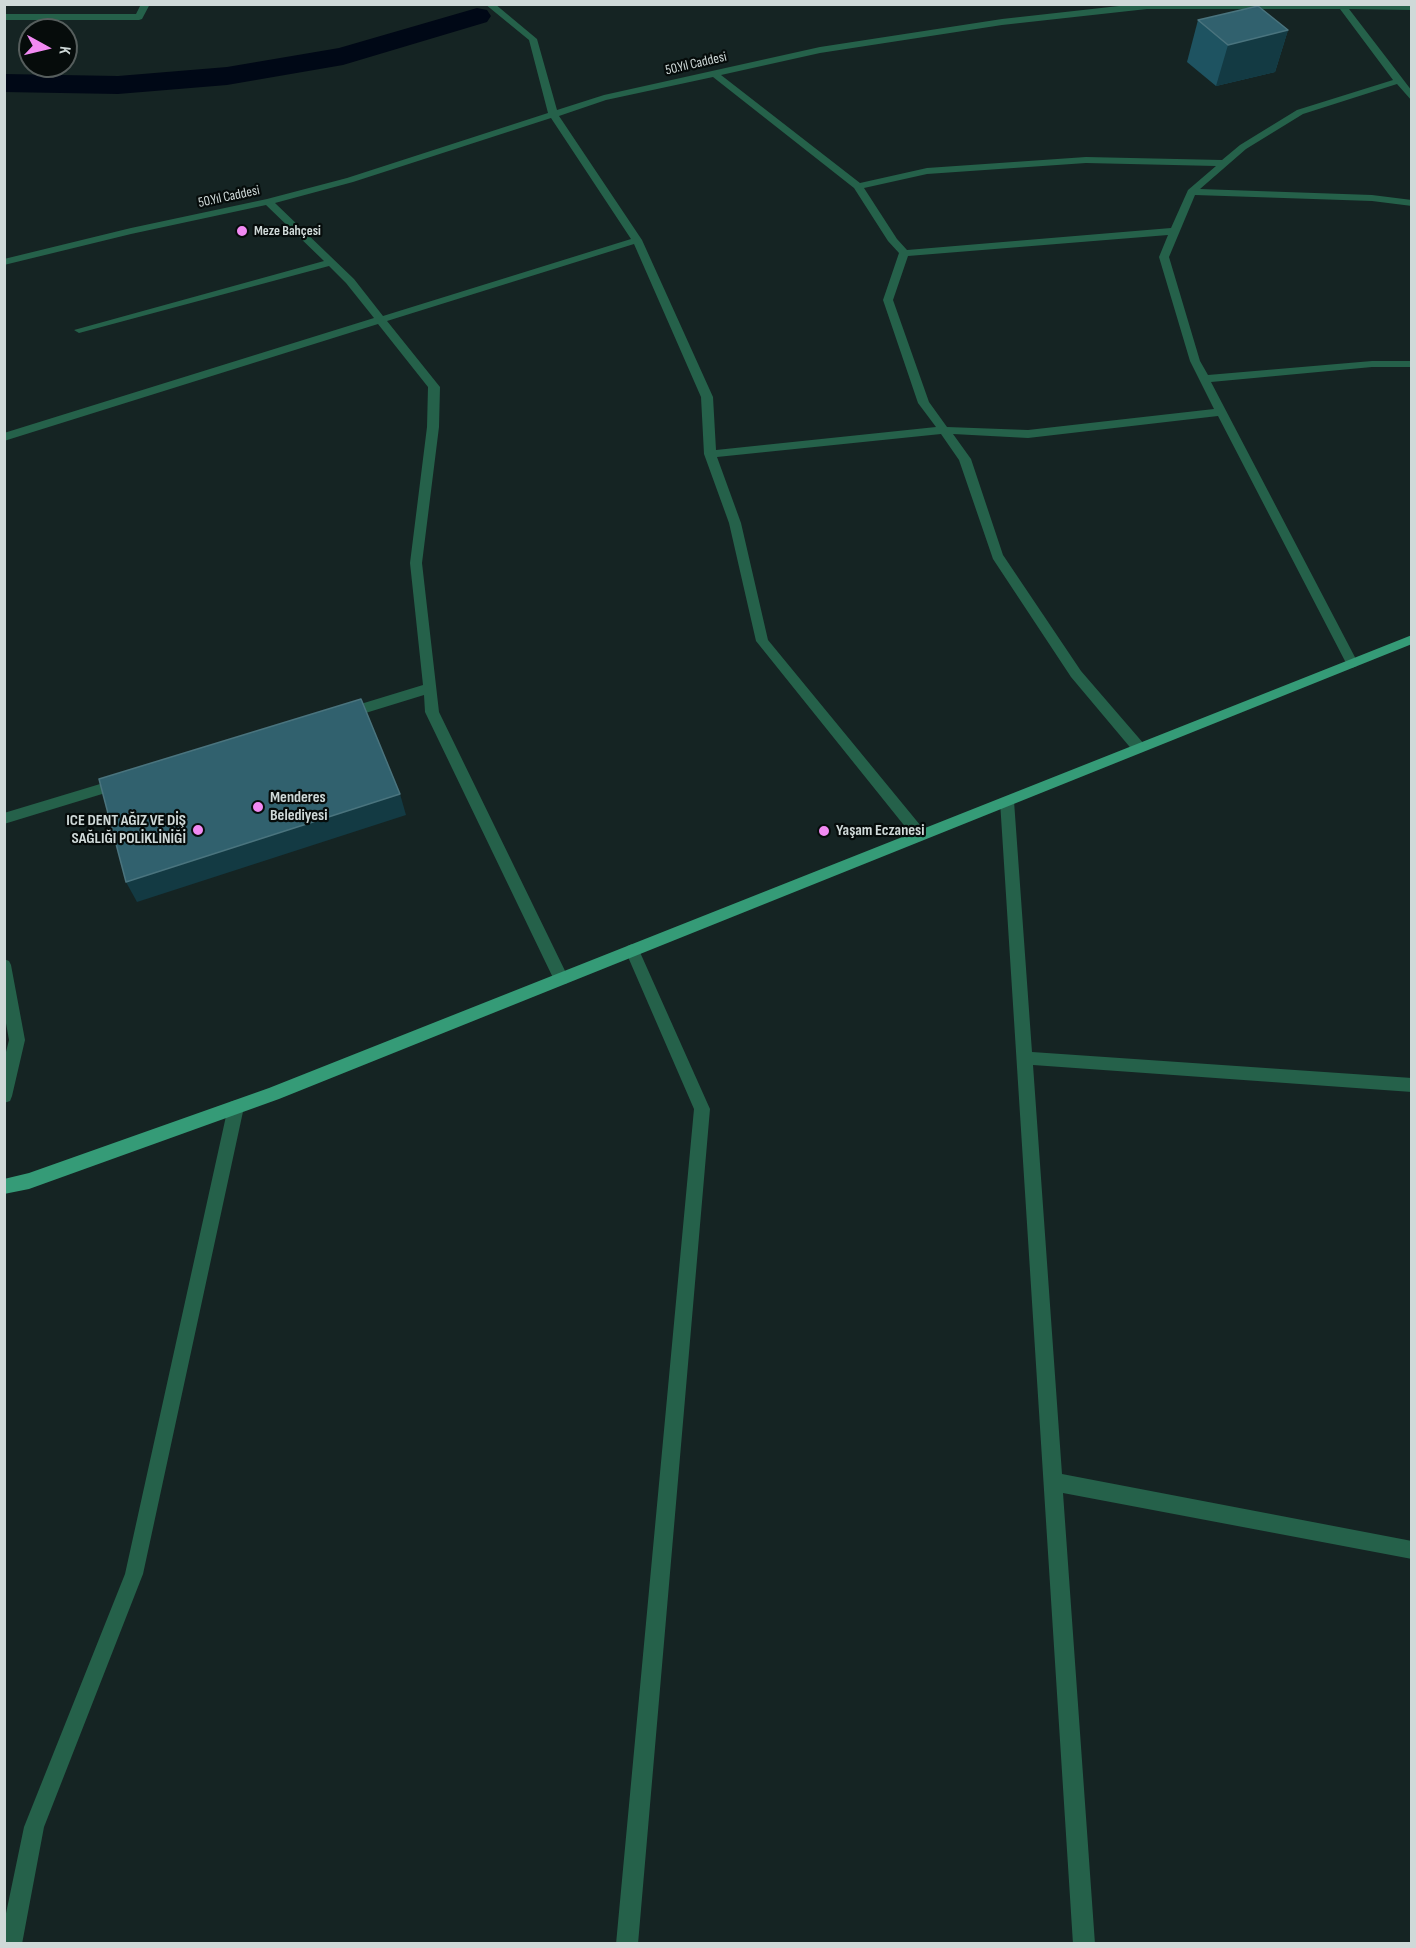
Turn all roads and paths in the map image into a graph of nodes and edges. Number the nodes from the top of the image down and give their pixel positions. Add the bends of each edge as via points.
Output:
1 (146, 4) edge
2 (489, 4) edge
3 (1256, 5) edge
4 (1342, 6) junction
5 (1412, 7) edge
6 (4, 17) edge
7 (715, 74) junction
8 (1398, 81) junction
9 (1412, 98) edge
10 (554, 116) junction
11 (1224, 163) junction
12 (858, 186) junction
13 (1191, 192) junction
14 (267, 202) junction
15 (1412, 203) edge
16 (1175, 231) junction
17 (637, 240) junction
18 (904, 253) junction
19 (4, 262) edge
20 (330, 263) junction
21 (382, 321) junction
22 (79, 330) dead end
23 (1412, 364) edge
24 (1204, 379) junction
25 (1222, 412) junction
26 (942, 430) junction
27 (4, 437) edge
28 (710, 454) junction
29 (1412, 639) edge
30 (1352, 663) junction
31 (429, 688) junction
32 (329, 719) edge
33 (1139, 748) junction
34 (139, 777) edge
35 (1007, 801) junction
36 (4, 819) edge
37 (921, 835) junction
38 (632, 950) junction
39 (4, 965) edge
40 (561, 979) junction
41 (1025, 1058) junction
42 (1412, 1085) edge
43 (4, 1096) edge
44 (236, 1107) junction
45 (4, 1187) edge
46 (1053, 1482) junction
47 (1412, 1550) edge
48 (11, 1944) edge
49 (627, 1944) edge
50 (1084, 1944) edge

1 - 6 street via 139,17
2 - 10 street via 533,39
3 - 4 street, 50.Yıl Caddesi
3 - 7 street, 50.Yıl Caddesi via 1147,6 1002,22 820,50
4 - 5 street, 50.Yıl Caddesi
4 - 8 street
7 - 10 street, 50.Yıl Caddesi via 604,98
7 - 12 street
8 - 9 street
8 - 11 street via 1300,112
10 - 14 street, 50.Yıl Caddesi
10 - 17 street
11 - 12 street via 1086,160 927,171
11 - 13 street
12 - 18 street
13 - 15 street via 1372,198
13 - 16 street
14 - 19 street, 50.Yıl Caddesi
14 - 20 street
16 - 18 street
16 - 24 street via 1164,257
17 - 21 street
17 - 28 street via 707,397
18 - 26 street via 888,300 924,404
20 - 21 street
20 - 22 street
21 - 27 street
21 - 31 street via 434,387 433,427 416,563
23 - 24 street
24 - 25 street
25 - 26 street via 1028,434
25 - 30 street
26 - 28 street
26 - 33 street via 965,459 997,556 1076,674
28 - 37 street via 735,523 762,641
29 - 30 main road
30 - 33 main road
31 - 32 street
31 - 40 street via 432,712
33 - 35 main road
34 - 36 street
35 - 37 main road
35 - 41 street
37 - 38 main road
38 - 40 main road
38 - 49 street via 702,1109
39 - 43 street via 17,1040
40 - 44 main road
41 - 42 street
41 - 46 street
44 - 45 main road
44 - 48 street via 134,1574 34,1827
46 - 47 street
46 - 50 street

